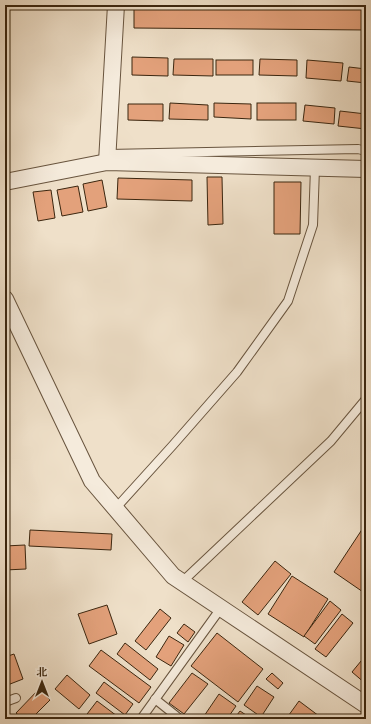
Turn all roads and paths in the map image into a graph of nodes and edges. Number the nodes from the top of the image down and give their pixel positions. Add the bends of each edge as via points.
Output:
1 (116, 5) edge
2 (366, 151) edge
3 (107, 158) junction
4 (314, 168) junction
5 (366, 169) edge
6 (5, 182) edge
7 (5, 299) edge
8 (366, 398) edge
9 (115, 509) junction
10 (182, 582) junction
11 (221, 608) junction
12 (16, 698) dead end
13 (155, 700) junction
14 (5, 702) edge
15 (366, 705) edge
16 (141, 719) edge
17 (180, 719) edge

1 - 3 street
2 - 3 lane via 358,149
3 - 4 street
3 - 6 street
4 - 5 street
4 - 9 lane via 313,225 288,301 237,372
7 - 9 street via 92,481
8 - 10 lane via 332,442
9 - 10 street via 173,576
10 - 11 street
11 - 13 lane
11 - 15 street
12 - 14 lane
13 - 16 lane
13 - 17 lane

